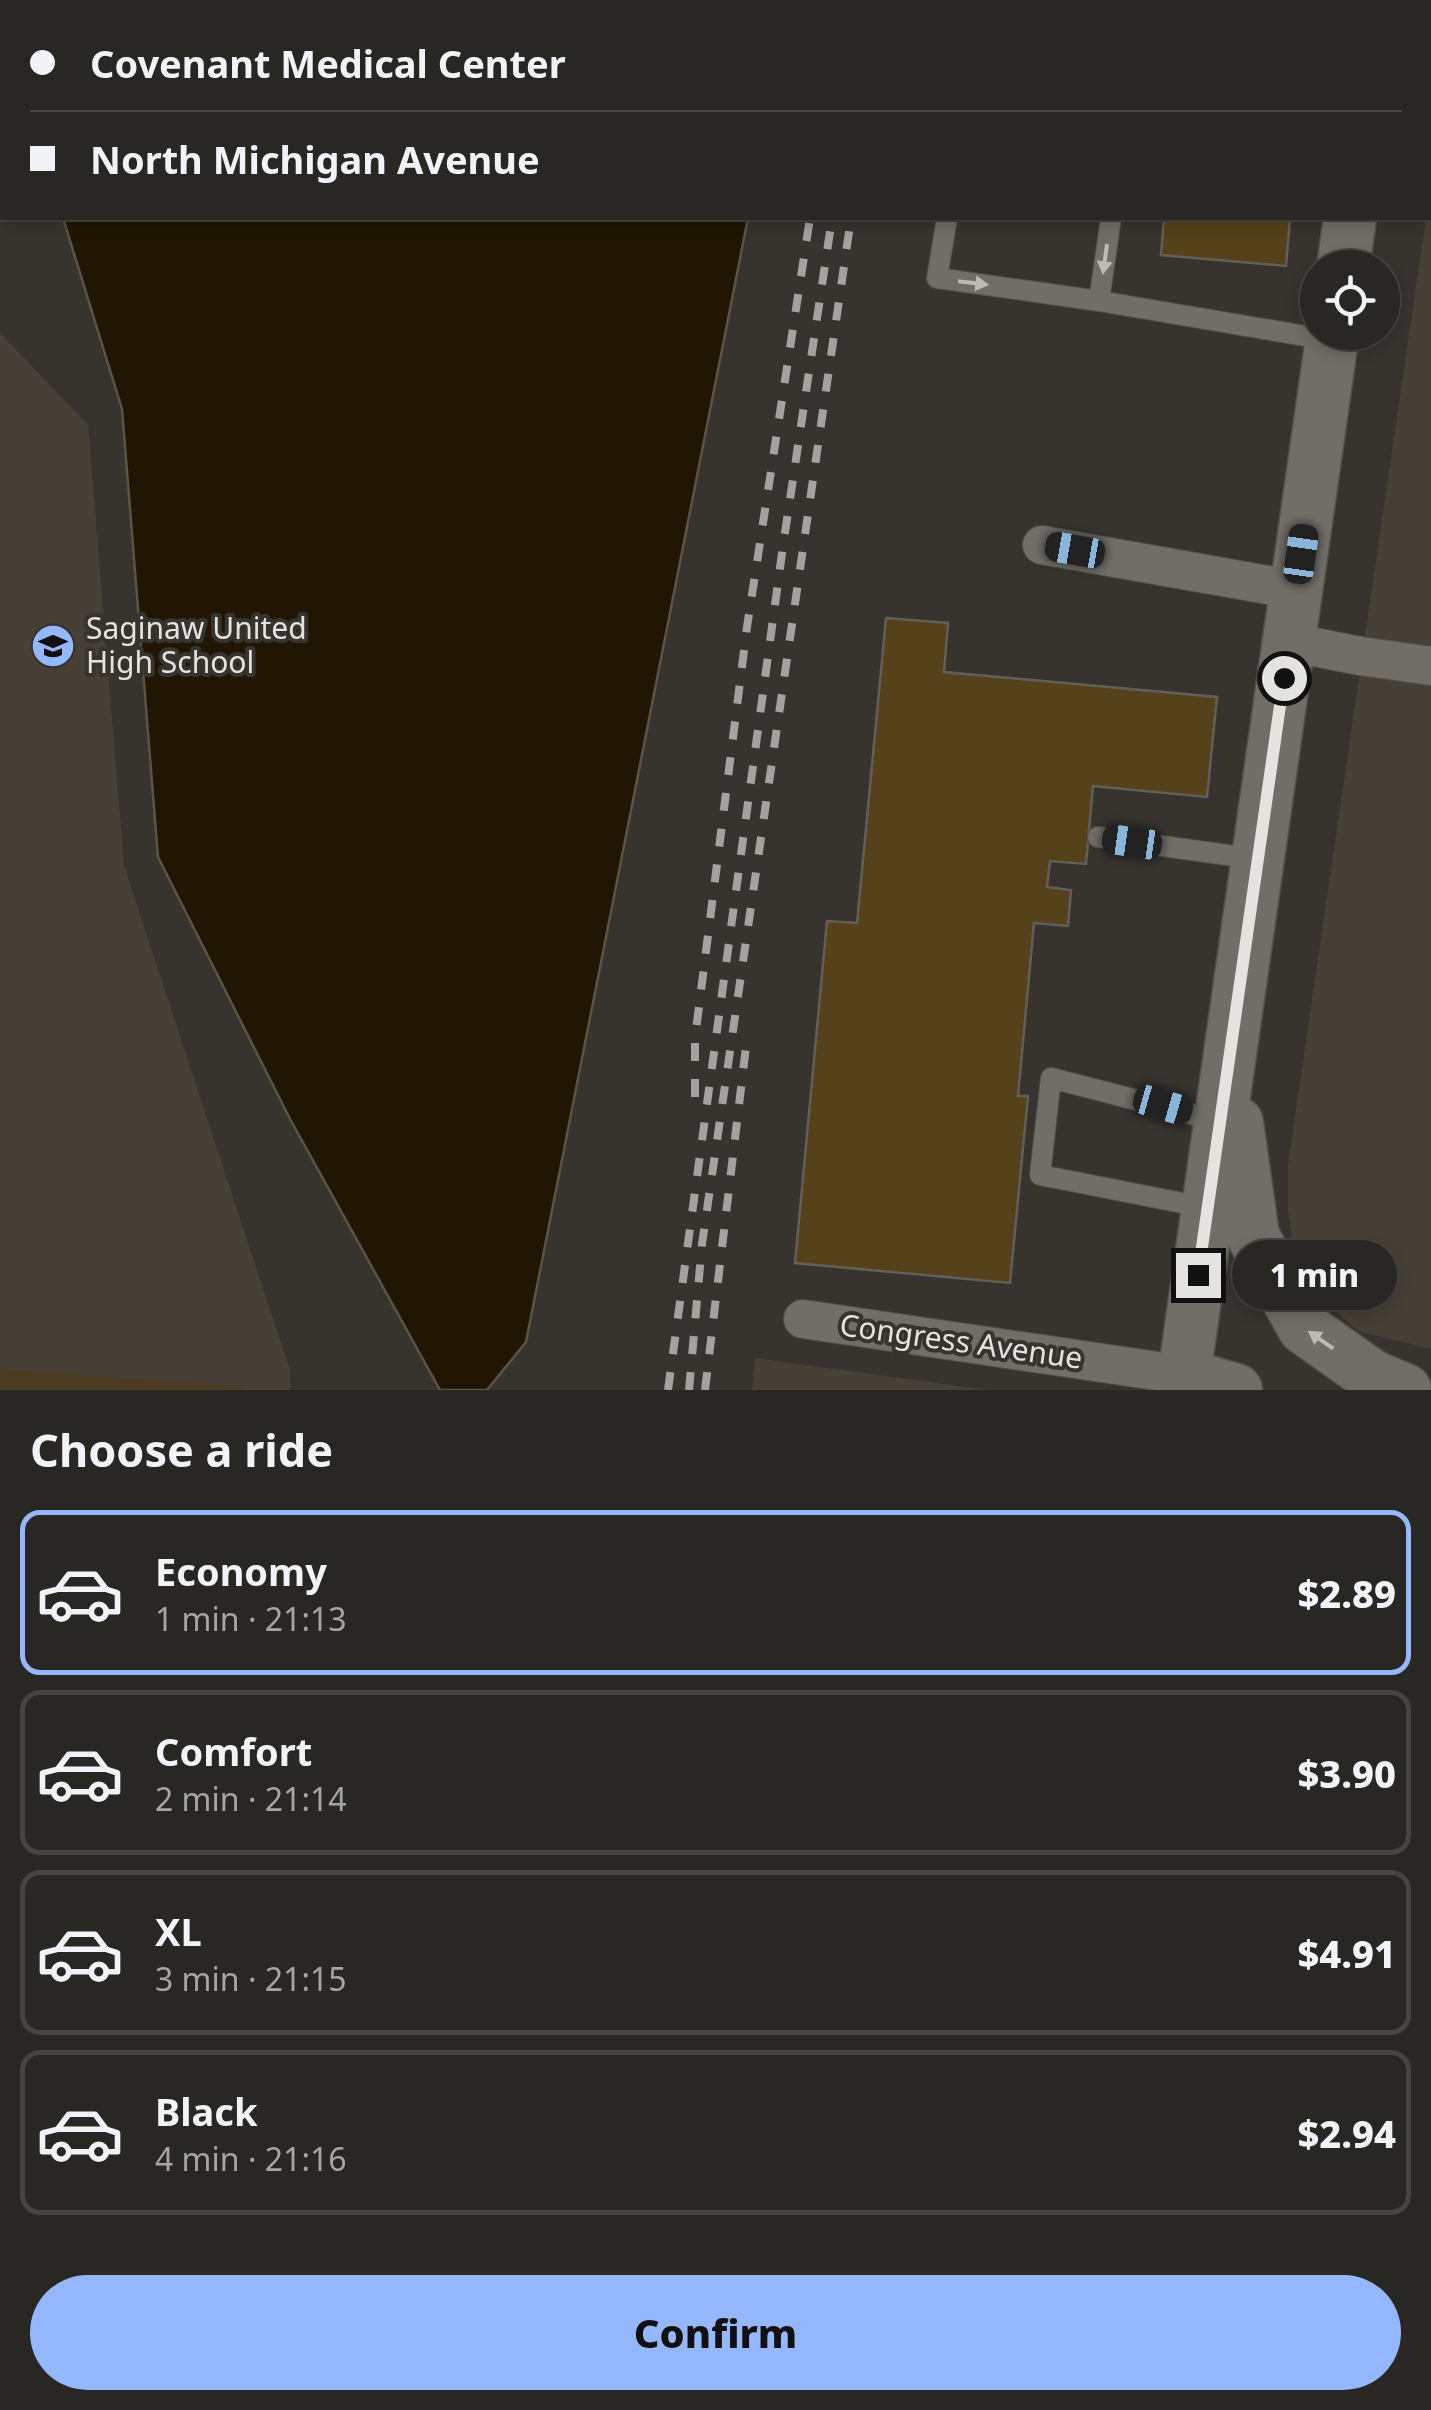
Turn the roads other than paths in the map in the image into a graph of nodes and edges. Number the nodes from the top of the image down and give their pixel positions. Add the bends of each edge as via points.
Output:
1 (947, 220) edge
2 (1110, 220) edge
3 (1350, 220) edge
4 (1346, 250) edge
5 (1099, 300) junction
6 (1300, 331) edge
7 (1331, 350) edge
8 (1042, 545) dead end
9 (1296, 590) junction
10 (1289, 642) junction
11 (1431, 666) edge
12 (1098, 837) dead end
13 (1258, 859) junction
14 (1228, 1064) junction
15 (1220, 1121) junction
16 (1208, 1208) junction
17 (803, 1318) dead end
18 (1183, 1382) edge
19 (1236, 1390) edge
20 (1404, 1390) edge

1 -> 5 lane via 937,278
2 -> 5 lane
3 - 4 main road
5 - 6 lane
7 - 9 main road
8 - 9 street
9 - 10 main road
10 - 11 street
10 - 13 main road
12 - 13 lane
13 - 14 main road
14 - 15 main road
20 -> 14 main road via 1304,1328 1253,1236
15 - 16 main road
15 - 16 lane via 1051,1078 1040,1174
16 - 18 main road
17 - 18 street, Congress Avenue
18 - 19 main road, Congress Avenue

